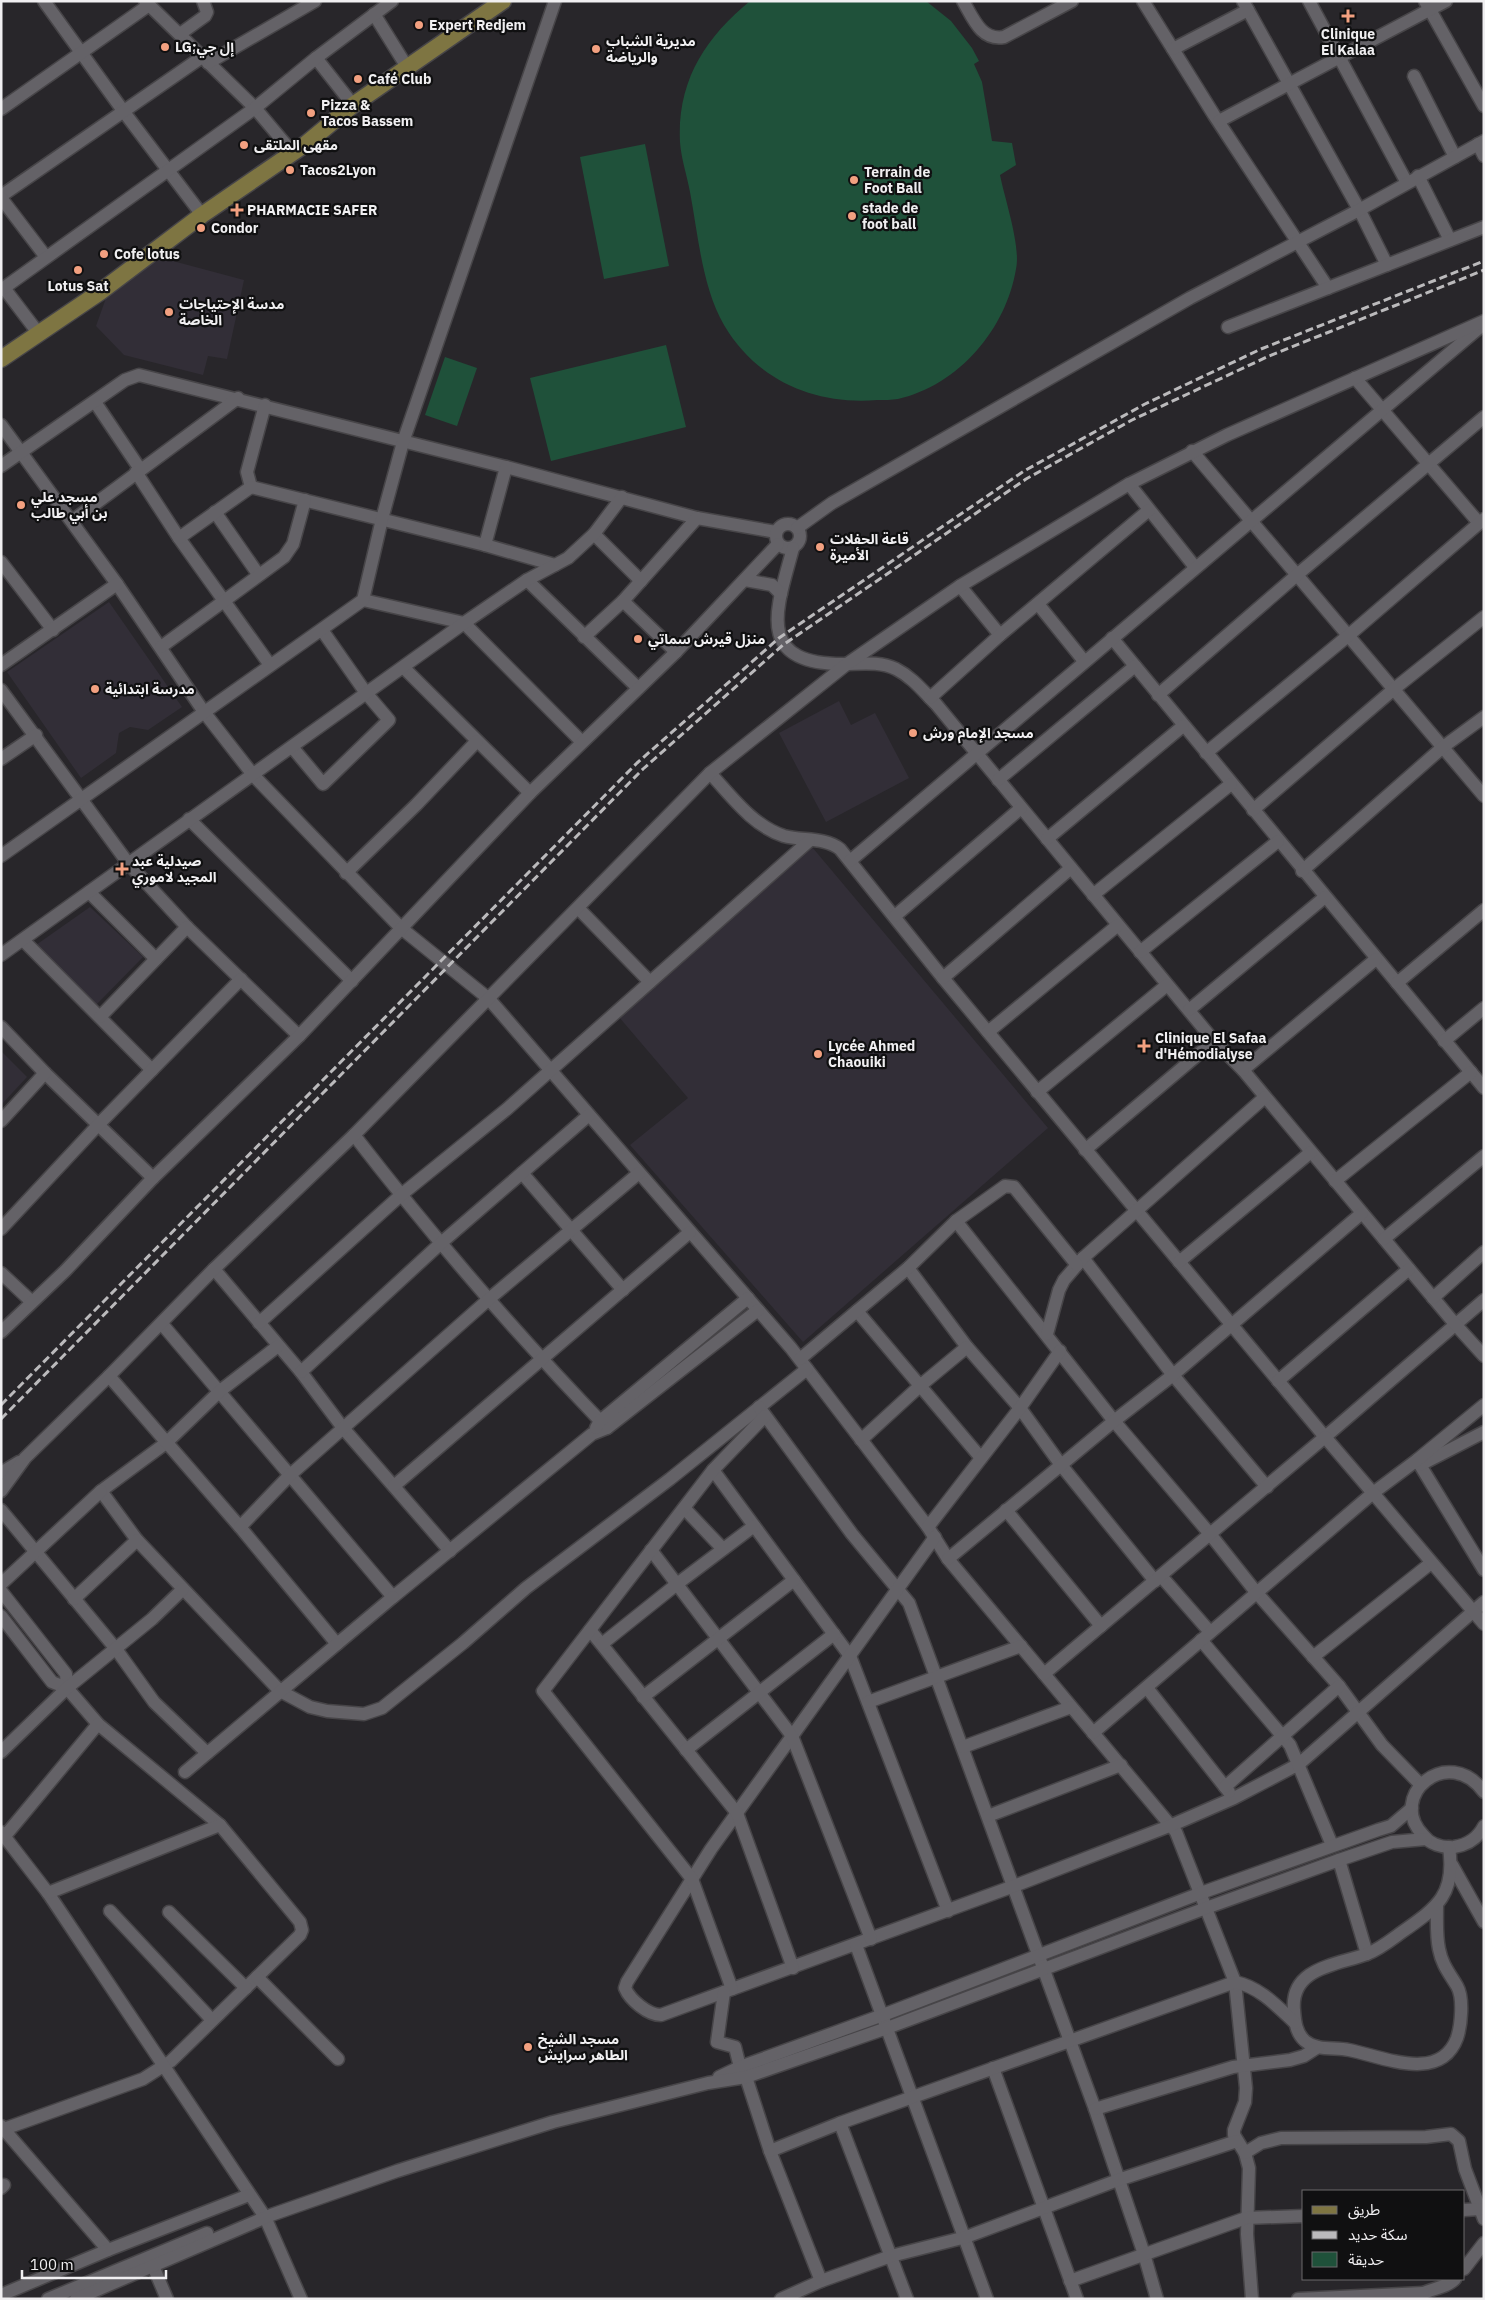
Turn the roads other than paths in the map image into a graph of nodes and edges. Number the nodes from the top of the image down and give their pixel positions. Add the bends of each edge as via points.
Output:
1 (44, 1) edge
2 (203, 1) edge
3 (315, 1) edge
4 (392, 1) edge
5 (503, 1) edge
6 (555, 1) edge
7 (963, 1) edge
8 (1072, 1) edge
9 (1143, 1) edge
10 (1309, 1) edge
11 (1446, 1) edge
12 (147, 3) edge
13 (1246, 6) edge
14 (1427, 6) edge
15 (374, 14) junction
16 (180, 34) junction
17 (1173, 49) junction
18 (81, 52) junction
19 (1340, 57) junction
20 (316, 58) junction
21 (205, 60) junction
22 (407, 67) junction
23 (1414, 76) dead end
24 (1290, 84) junction
25 (353, 105) junction
26 (1484, 106) edge
27 (255, 108) junction
28 (1, 109) edge
29 (124, 112) junction
30 (1218, 122) junction
31 (1482, 147) edge
32 (293, 153) junction
33 (1455, 157) junction
34 (168, 170) junction
35 (1412, 179) junction
36 (1, 197) edge
37 (1359, 210) junction
38 (202, 215) junction
39 (1484, 227) edge
40 (1450, 240) junction
41 (1297, 242) junction
42 (46, 257) junction
43 (1387, 265) junction
44 (1328, 288) junction
45 (3, 289) edge
46 (1484, 323) edge
47 (1228, 327) dead end
48 (39, 334) junction
49 (1, 359) edge
50 (1355, 378) junction
51 (238, 398) junction
52 (94, 402) junction
53 (265, 405) junction
54 (1382, 409) junction
55 (1484, 417) edge
56 (1, 425) edge
57 (403, 442) junction
58 (1192, 451) junction
59 (22, 452) junction
60 (1429, 464) junction
61 (1, 466) edge
62 (506, 467) junction
63 (138, 470) junction
64 (1129, 484) junction
65 (251, 487) junction
66 (622, 497) junction
67 (305, 500) junction
68 (1148, 510) junction
69 (215, 512) junction
70 (698, 518) junction
71 (382, 519) junction
72 (1252, 519) junction
73 (72, 521) junction
74 (1481, 521) edge
75 (797, 528) junction
76 (594, 534) junction
77 (179, 538) junction
78 (777, 538) junction
79 (485, 545) junction
80 (792, 548) junction
81 (555, 565) junction
82 (2, 566) edge
83 (1194, 568) junction
84 (258, 574) junction
85 (1298, 574) junction
86 (527, 580) junction
87 (745, 580) junction
88 (641, 581) junction
89 (117, 584) junction
90 (960, 586) junction
91 (781, 594) junction
92 (223, 600) junction
93 (363, 600) junction
94 (623, 601) junction
95 (1038, 604) junction
96 (1484, 617) edge
97 (464, 623) junction
98 (53, 630) junction
99 (322, 630) junction
100 (1000, 635) junction
101 (1349, 635) junction
102 (584, 637) junction
103 (1112, 638) junction
104 (161, 647) junction
105 (676, 652) junction
106 (1084, 661) junction
107 (847, 664) junction
108 (1, 665) edge
109 (270, 665) junction
110 (1135, 666) junction
111 (404, 668) junction
112 (638, 688) junction
113 (1394, 689) junction
114 (1, 690) edge
115 (366, 693) junction
116 (1158, 695) junction
117 (930, 698) junction
118 (204, 712) junction
119 (1484, 717) edge
120 (1183, 726) junction
121 (36, 735) junction
122 (477, 741) junction
123 (582, 742) junction
124 (292, 747) junction
125 (1443, 747) junction
126 (976, 753) junction
127 (1206, 753) junction
128 (1, 759) edge
129 (710, 773) junction
130 (254, 776) junction
131 (998, 780) junction
132 (1232, 784) junction
133 (530, 793) junction
134 (1484, 796) edge
135 (83, 799) junction
136 (1021, 808) junction
137 (1252, 810) junction
138 (189, 819) junction
139 (1047, 839) junction
140 (809, 841) junction
141 (1278, 841) junction
142 (1, 856) edge
143 (850, 861) junction
144 (128, 862) junction
145 (1071, 868) junction
146 (1302, 871) junction
147 (346, 873) junction
148 (89, 892) junction
149 (1094, 895) junction
150 (1325, 898) junction
151 (578, 908) junction
152 (1484, 910) edge
153 (895, 916) junction
154 (1118, 925) junction
155 (187, 927) junction
156 (401, 928) junction
157 (23, 940) junction
158 (1140, 952) junction
159 (1, 954) edge
160 (156, 959) junction
161 (1376, 959) junction
162 (943, 978) junction
163 (241, 980) junction
164 (352, 981) junction
165 (650, 982) junction
166 (1397, 983) junction
167 (1167, 985) junction
168 (489, 999) junction
169 (1484, 1008) edge
170 (1188, 1010) junction
171 (100, 1017) junction
172 (1, 1027) edge
173 (988, 1032) junction
174 (299, 1036) junction
175 (1444, 1040) junction
176 (1214, 1041) junction
177 (152, 1070) junction
178 (550, 1070) junction
179 (1243, 1070) junction
180 (1471, 1072) junction
181 (45, 1073) junction
182 (1484, 1088) edge
183 (1037, 1092) junction
184 (1265, 1097) junction
185 (589, 1115) junction
186 (1, 1121) edge
187 (99, 1124) junction
188 (354, 1135) junction
189 (1085, 1150) junction
190 (1311, 1152) junction
191 (1484, 1156) edge
192 (522, 1173) junction
193 (639, 1173) junction
194 (153, 1178) junction
195 (1335, 1181) junction
196 (401, 1195) junction
197 (1136, 1211) junction
198 (1362, 1213) junction
199 (956, 1220) junction
200 (1, 1229) edge
201 (571, 1231) junction
202 (690, 1232) junction
203 (1384, 1239) junction
204 (441, 1244) junction
205 (1484, 1252) edge
206 (1080, 1261) junction
207 (1179, 1262) junction
208 (908, 1268) junction
209 (214, 1269) junction
210 (1409, 1269) junction
211 (1, 1273) edge
212 (623, 1290) junction
213 (748, 1298) junction
214 (1432, 1298) junction
215 (489, 1299) junction
216 (1484, 1300) edge
217 (32, 1302) junction
218 (758, 1310) junction
219 (857, 1311) junction
220 (259, 1322) junction
221 (162, 1324) junction
222 (1230, 1324) junction
223 (1455, 1324) junction
224 (1, 1332) edge
225 (1047, 1334) junction
226 (278, 1346) junction
227 (967, 1347) junction
228 (1060, 1350) junction
229 (679, 1355) junction
230 (1484, 1356) edge
231 (541, 1360) junction
232 (803, 1364) junction
233 (687, 1366) junction
234 (301, 1372) junction
235 (1173, 1375) junction
236 (109, 1376) junction
237 (1278, 1381) junction
238 (921, 1385) junction
239 (220, 1391) junction
240 (1484, 1405) edge
241 (1020, 1408) junction
242 (762, 1412) junction
243 (1114, 1421) junction
244 (604, 1425) junction
245 (343, 1428) junction
246 (1484, 1432) edge
247 (1325, 1437) junction
248 (861, 1440) junction
249 (166, 1443) junction
250 (25, 1458) junction
251 (981, 1458) junction
252 (1419, 1463) junction
253 (1061, 1465) junction
254 (713, 1470) junction
255 (1, 1473) edge
256 (289, 1476) junction
257 (394, 1486) junction
258 (1266, 1487) junction
259 (1, 1491) edge
260 (101, 1491) junction
261 (1373, 1493) junction
262 (684, 1508) junction
263 (1, 1510) edge
264 (1006, 1510) junction
265 (754, 1526) junction
266 (240, 1527) junction
267 (931, 1532) junction
268 (1210, 1534) junction
269 (137, 1540) junction
270 (723, 1549) junction
271 (652, 1550) junction
272 (450, 1551) junction
273 (35, 1552) junction
274 (948, 1559) junction
275 (1431, 1563) junction
276 (1484, 1570) edge
277 (1158, 1578) junction
278 (794, 1580) junction
279 (1, 1584) edge
280 (677, 1584) junction
281 (898, 1588) junction
282 (183, 1589) junction
283 (1, 1591) edge
284 (1256, 1592) junction
285 (393, 1597) junction
286 (74, 1598) junction
287 (1484, 1602) edge
288 (1473, 1612) junction
289 (1, 1616) edge
290 (1484, 1624) edge
291 (1101, 1626) junction
292 (590, 1630) junction
293 (834, 1634) junction
294 (1206, 1636) junction
295 (718, 1637) junction
296 (337, 1644) junction
297 (602, 1644) junction
298 (1021, 1646) junction
299 (116, 1649) junction
300 (850, 1656) junction
301 (1313, 1657) junction
302 (1044, 1674) junction
303 (937, 1678) junction
304 (1339, 1686) junction
305 (68, 1688) junction
306 (1146, 1688) junction
307 (280, 1691) junction
308 (759, 1692) junction
309 (643, 1697) junction
310 (868, 1702) junction
311 (1071, 1707) junction
312 (1358, 1713) junction
313 (98, 1724) junction
314 (1093, 1733) junction
315 (792, 1736) junction
316 (1283, 1737) junction
317 (963, 1747) junction
318 (686, 1750) junction
319 (1, 1752) edge
320 (207, 1753) junction
321 (1299, 1764) junction
322 (1121, 1765) junction
323 (185, 1772) dead end
324 (1481, 1783) edge
325 (1421, 1784) junction
326 (1225, 1786) junction
327 (1234, 1798) junction
328 (1412, 1808) junction
329 (737, 1813) junction
330 (988, 1816) junction
331 (220, 1825) junction
332 (1172, 1825) junction
333 (1484, 1826) edge
334 (3, 1834) edge
335 (1426, 1839) junction
336 (1332, 1845) junction
337 (1449, 1847) junction
338 (1339, 1860) junction
339 (1452, 1865) junction
340 (692, 1880) junction
341 (1014, 1886) junction
342 (48, 1893) junction
343 (1200, 1893) junction
344 (1437, 1904) junction
345 (1206, 1908) junction
346 (948, 1910) junction
347 (110, 1911) dead end
348 (169, 1912) dead end
349 (1484, 1922) edge
350 (871, 1939) junction
351 (856, 1945) junction
352 (1367, 1954) junction
353 (1038, 1956) junction
354 (793, 1968) junction
355 (1044, 1970) junction
356 (257, 1977) junction
357 (1235, 1982) junction
358 (246, 1988) junction
359 (728, 1991) junction
360 (883, 2015) junction
361 (212, 2020) junction
362 (1295, 2024) junction
363 (887, 2028) junction
364 (1068, 2041) junction
365 (1318, 2047) junction
366 (338, 2060) dead end
367 (164, 2065) junction
368 (1243, 2065) junction
369 (993, 2068) junction
370 (743, 2072) junction
371 (912, 2098) junction
372 (1095, 2109) junction
373 (840, 2123) junction
374 (2, 2128) edge
375 (1237, 2141) junction
376 (770, 2151) junction
377 (1245, 2152) junction
378 (1118, 2180) junction
379 (249, 2195) junction
380 (1043, 2208) junction
381 (1465, 2210) edge
382 (1482, 2214) edge
383 (266, 2215) junction
384 (1302, 2216) edge
385 (1246, 2218) junction
386 (966, 2237) junction
387 (1484, 2243) edge
388 (108, 2250) junction
389 (1144, 2254) junction
390 (891, 2256) junction
391 (151, 2261) junction
392 (1465, 2268) edge
393 (1070, 2280) junction
394 (1454, 2280) edge
395 (821, 2281) junction
396 (1, 2295) edge
397 (1419, 2296) edge
398 (48, 2299) edge
399 (76, 2299) edge
400 (167, 2299) edge
401 (301, 2299) edge
402 (781, 2299) edge
403 (907, 2299) edge
404 (987, 2299) edge
405 (1077, 2299) edge
406 (1157, 2299) edge
407 (1252, 2299) edge
408 (1298, 2299) edge

1 - 18 street
2 - 16 street via 207,12 205,16
3 - 21 street
4 - 15 street
5 - 22 main road
6 - 57 street
7 - 8 street via 980,30 994,39 1004,37
9 - 17 street
10 - 19 street
11 - 14 street
12 - 16 street
12 - 18 street
13 - 17 street
13 - 24 street
14 - 19 street
14 - 26 street
15 - 20 street
15 - 22 street
16 - 21 street
17 - 30 street
18 - 28 street
18 - 29 street
19 - 24 street
19 - 35 street
20 - 25 street
20 - 27 street
21 - 27 street
21 - 29 street
22 - 25 main road
23 - 33 street
24 - 30 street
24 - 37 street
25 - 32 main road
27 - 32 street
27 - 34 street
29 - 34 street
29 - 36 street
30 - 41 street
31 - 33 street
32 - 38 main road
33 - 35 street
34 - 38 street
34 - 42 street
35 - 37 street
35 - 40 street
36 - 42 street
37 - 41 street
37 - 43 street
38 - 48 main road
39 - 40 street
40 - 43 street
41 - 44 street
41 - 75 street via 1190,298 832,503
42 - 45 street
43 - 44 street
44 - 47 street
45 - 48 street
46 - 50 street
46 - 54 street
48 - 49 main road
50 - 54 street
50 - 58 street
51 - 52 street via 139,374
51 - 53 street
51 - 63 street
52 - 59 street
52 - 63 street
53 - 57 street
53 - 65 street via 247,472
54 - 60 street
54 - 72 street
55 - 60 street
56 - 59 street
57 - 62 street
57 - 71 street
58 - 64 street
58 - 72 street
59 - 61 street
59 - 73 street
60 - 74 street
60 - 85 street
62 - 66 street
62 - 79 street
63 - 73 street
63 - 77 street
64 - 68 street
64 - 90 street
65 - 67 street
65 - 69 street
66 - 70 street
66 - 76 street
67 - 71 street
67 - 84 street via 296,536 288,551
68 - 83 street
68 - 95 street
69 - 77 street
69 - 84 street
70 - 78 street
70 - 88 street
71 - 79 street
71 - 93 street
72 - 83 street
72 - 85 street
73 - 89 street
74 - 101 street
75 - 78 street via 785,524
75 - 80 street via 800,539
76 - 81 street via 568,558
76 - 88 street
77 - 92 street
78 - 80 street via 785,548
78 - 87 street
79 - 81 street
80 - 91 street
81 - 86 street
82 - 98 street
83 - 103 street
84 - 92 street
85 - 101 street
85 - 116 street
86 - 97 street
86 - 102 street
87 - 91 street via 772,586
87 - 105 street
88 - 94 street
89 - 98 street
89 - 104 street
90 - 100 street
90 - 107 street
91 - 107 street via 776,622 783,645 809,661
92 - 104 street
92 - 109 street
93 - 97 street
93 - 99 street
94 - 102 street
94 - 105 street
95 - 100 street
95 - 106 street
96 - 113 street
97 - 111 street
97 - 123 street
98 - 108 street
99 - 109 street
99 - 115 street
100 - 117 street
101 - 113 street
101 - 127 street
102 - 112 street
103 - 106 street
103 - 110 street
104 - 118 street
105 - 112 street
106 - 126 street
107 - 117 street via 879,663 895,668 909,676
107 - 129 street
109 - 118 street
110 - 116 street
110 - 131 street
111 - 115 street
111 - 122 street
112 - 123 street
113 - 125 street
113 - 137 street
114 - 121 street
115 - 124 street
115 - 124 street via 389,720 323,784
116 - 120 street
117 - 126 street
118 - 130 street
118 - 135 street
119 - 125 street
120 - 127 street
120 - 139 street
121 - 128 street
121 - 135 street
122 - 133 street
122 - 147 street
123 - 133 street
124 - 130 street
125 - 134 street
125 - 146 street
126 - 131 street
126 - 143 street
127 - 132 street
129 - 140 street via 742,808 768,828
129 - 151 street
130 - 138 street
130 - 147 street
131 - 136 street
132 - 137 street
132 - 149 street
133 - 156 street
135 - 142 street
135 - 144 street
136 - 139 street
136 - 153 street
137 - 141 street
138 - 144 street
138 - 164 street
139 - 145 street
140 - 143 street via 834,844
140 - 165 street
141 - 146 street
141 - 158 street
143 - 153 street
144 - 148 street
144 - 155 street
145 - 149 street
145 - 162 street
146 - 150 street
147 - 156 street
148 - 157 street
148 - 160 street
149 - 154 street
150 - 161 street
150 - 170 street
151 - 165 street
151 - 168 street
152 - 166 street
153 - 162 street
154 - 158 street
154 - 173 street
155 - 160 street
155 - 163 street
156 - 164 street
156 - 168 street
157 - 159 street
157 - 171 street
158 - 167 street
160 - 171 street
161 - 166 street
161 - 179 street
162 - 173 street
163 - 174 street
163 - 177 street
164 - 174 street
165 - 178 street
166 - 175 street
167 - 170 street
167 - 183 street
168 - 178 street
168 - 188 street
169 - 175 street
170 - 176 street
171 - 177 street
172 - 181 street
173 - 183 street
174 - 194 street
175 - 180 street
176 - 179 street
176 - 189 street
177 - 187 street
178 - 185 street
178 - 196 street
179 - 184 street
180 - 182 street
180 - 195 street
181 - 186 street
181 - 187 street
183 - 189 street
184 - 190 street
184 - 197 street
185 - 192 street
185 - 193 street
187 - 194 street
187 - 200 street
188 - 196 street
188 - 209 street
189 - 197 street
190 - 195 street
190 - 207 street
191 - 203 street
192 - 201 street
192 - 204 street
193 - 201 street
193 - 202 street
194 - 217 street
195 - 198 street
196 - 204 street
196 - 220 street
197 - 206 street
197 - 207 street
198 - 203 street
198 - 222 street
199 - 206 street via 1011,1185
199 - 208 street
199 - 225 street
201 - 212 street
201 - 215 street
202 - 212 street
202 - 213 street
203 - 210 street
204 - 215 street
204 - 234 street
205 - 214 street
206 - 225 street via 1059,1290
206 - 235 street
207 - 222 street
208 - 219 street
208 - 227 street
209 - 220 street
209 - 221 street
210 - 214 street
210 - 237 street
211 - 217 street
212 - 231 street
213 - 218 street
213 - 229 street
214 - 223 street
215 - 231 street
215 - 245 street
216 - 223 street
217 - 224 street
218 - 232 street
218 - 233 street
219 - 232 street
219 - 238 street
220 - 226 street
221 - 236 street
221 - 239 street
222 - 235 street
222 - 237 street
223 - 230 street
223 - 247 street
225 - 228 street
226 - 234 street
226 - 239 street
227 - 238 street
227 - 241 street
228 - 241 street
228 - 243 street
229 - 233 street
229 - 244 street
231 - 244 street
231 - 257 street
232 - 242 street
232 - 248 street
233 - 244 street
234 - 245 street
235 - 243 street
235 - 258 street
236 - 249 street
236 - 250 street
237 - 247 street
238 - 248 street
238 - 251 street
239 - 249 street
239 - 256 street
240 - 252 street
241 - 251 street
241 - 253 street
242 - 254 street
242 - 281 street via 852,1534
242 - 307 street via 518,1594 382,1708 364,1714 327,1711 310,1707
243 - 253 street
243 - 268 street
244 - 272 street
245 - 256 street
245 - 257 street
246 - 252 street
247 - 258 street
247 - 261 street
248 - 267 street
249 - 260 street
249 - 266 street
250 - 255 street
250 - 259 street
251 - 267 street
252 - 261 street
252 - 276 street
253 - 264 street
253 - 277 street
254 - 262 street
254 - 265 street
256 - 266 street
256 - 285 street
257 - 272 street
258 - 268 street
260 - 269 street
260 - 273 street
261 - 275 street
261 - 284 street
262 - 270 street
262 - 271 street
263 - 273 street
264 - 274 street
264 - 291 street
265 - 270 street
265 - 278 street
266 - 296 street
267 - 274 street
267 - 281 street
268 - 277 street
268 - 284 street
269 - 282 street
269 - 286 street
270 - 280 street
271 - 280 street
271 - 292 street
272 - 285 street
273 - 279 street
273 - 286 street
274 - 298 street
275 - 288 street
275 - 301 street
277 - 291 street
277 - 294 street
278 - 293 street
278 - 295 street
280 - 295 street
280 - 297 street
281 - 300 street
281 - 303 street via 909,1603
282 - 299 street
282 - 307 street
283 - 305 street via 66,1674
284 - 294 street
284 - 301 street
285 - 296 street
286 - 299 street
287 - 288 street
288 - 290 street
288 - 312 street
289 - 305 street via 52,1682
291 - 302 street
292 - 297 street
292 - 340 street via 543,1691
293 - 300 street
293 - 308 street
294 - 306 street
294 - 316 street
295 - 308 street
295 - 309 street
296 - 307 street
297 - 309 street
298 - 302 street
298 - 303 street
299 - 305 street
299 - 320 street via 154,1702
300 - 310 street
300 - 315 street
301 - 304 street
302 - 311 street
303 - 310 street
303 - 317 street
304 - 312 street
304 - 316 street
305 - 313 street
305 - 319 street
306 - 314 street
306 - 326 street
307 - 320 street
308 - 315 street
308 - 318 street
309 - 318 street
310 - 346 street
311 - 314 street
311 - 317 street
312 - 321 street
312 - 325 street via 1382,1745
313 - 331 street
313 - 334 street
314 - 322 street
315 - 329 street
315 - 350 street
316 - 321 street
316 - 326 street
317 - 330 street
318 - 329 street
320 - 323 street
321 - 327 street
321 - 336 street
322 - 330 street
322 - 332 street
324 - 325 street via 1454,1771 1430,1776
325 - 328 street via 1414,1795
326 - 327 street
327 - 332 street
328 - 335 street via 1413,1820
328 - 336 street via 1391,1826
329 - 340 street
329 - 354 street
330 - 341 street
331 - 342 street
331 - 356 street via 302,1926 300,1935
332 - 341 street
332 - 343 street
333 - 337 street via 1473,1840 1462,1846
334 - 342 street
335 - 337 street
335 - 338 street via 1392,1842
336 - 343 street
337 - 339 street
338 - 345 street
338 - 352 street
339 - 344 street via 1447,1888
339 - 349 street
340 - 359 street
340 - 359 street via 625,1988 634,2000 655,2015
341 - 346 street
341 - 353 street
342 - 367 street
343 - 345 street
343 - 353 street
344 - 352 street via 1429,1914
344 - 365 street via 1439,1950 1460,1994 1459,2029 1451,2050 1430,2063 1409,2064 1348,2049
345 - 355 street
345 - 357 street
346 - 350 street
347 - 361 street
348 - 358 street
350 - 351 street
351 - 354 street
351 - 360 street
352 - 362 street via 1315,1970 1308,1976 1296,1993
353 - 355 street
353 - 360 street
354 - 359 street
355 - 363 street
355 - 364 street
356 - 358 street
356 - 366 street
357 - 362 street via 1245,1984 1266,1997
357 - 364 street
357 - 368 street
358 - 361 street
359 - 370 street via 717,2042 735,2048
360 - 363 street
360 - 370 street
361 - 367 street
362 - 365 street via 1304,2040
363 - 370 street
363 - 371 street
364 - 369 street
364 - 372 street
365 - 368 street via 1290,2060
367 - 374 street via 143,2079
367 - 379 street
368 - 372 street
368 - 375 street via 1245,2102 1234,2130
369 - 371 street
369 - 380 street
370 - 376 street
370 - 383 street via 523,2130
371 - 373 street
371 - 386 street
372 - 378 street
373 - 376 street
373 - 390 street
374 - 388 street
375 - 377 street
375 - 378 street
376 - 395 street
377 - 382 street via 1261,2143 1281,2138 1451,2134 1459,2141 1465,2170
377 - 385 street via 1250,2179
378 - 380 street
378 - 389 street
379 - 383 street
379 - 388 street
380 - 386 street
380 - 393 street
381 - 382 street
383 - 391 street
383 - 401 street
384 - 385 street
385 - 389 street
385 - 407 street
386 - 390 street
386 - 404 street
387 - 392 street
388 - 396 street
389 - 393 street
389 - 406 street
390 - 395 street
390 - 403 street
391 - 398 street
391 - 399 street
391 - 400 street
393 - 405 street
394 - 397 street via 1447,2286
395 - 402 street
397 - 408 street

